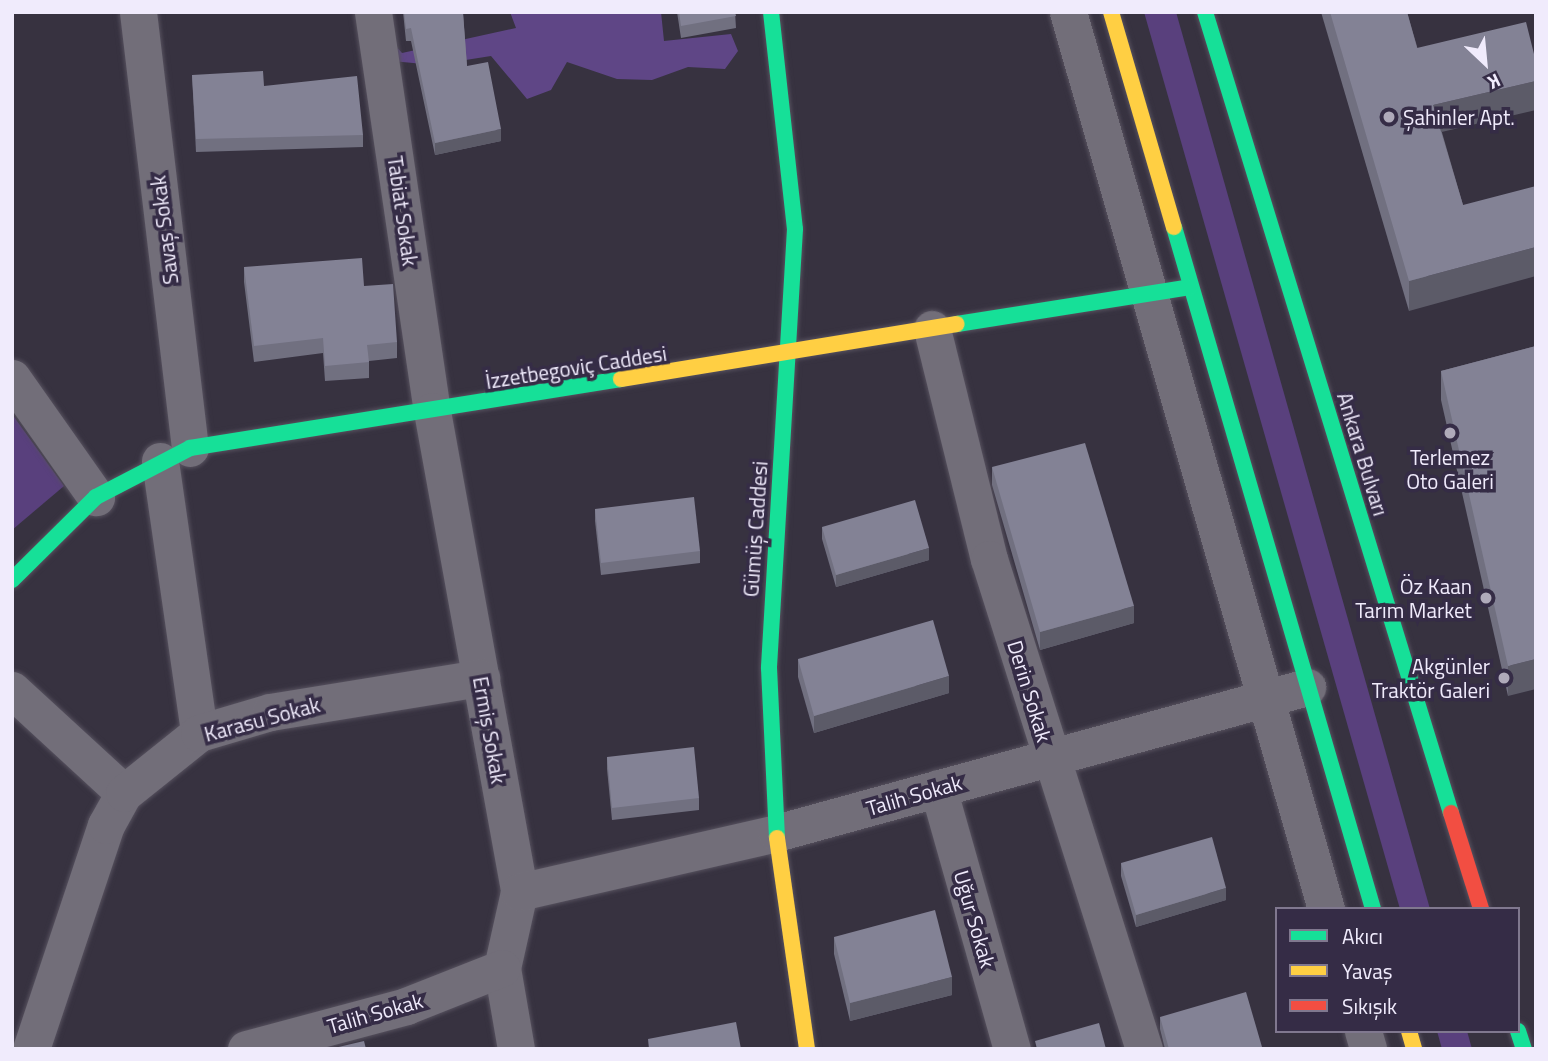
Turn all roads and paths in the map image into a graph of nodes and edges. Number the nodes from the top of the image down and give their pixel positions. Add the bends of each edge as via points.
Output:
1 (138, 12) edge
2 (373, 12) edge
3 (771, 12) edge
4 (1068, 12) edge
5 (1111, 12) edge
6 (1206, 12) edge
7 (1190, 287) junction
8 (1151, 294) junction
9 (932, 329) junction
10 (791, 354) junction
11 (12, 378) edge
12 (432, 411) junction
13 (175, 455) junction
14 (96, 496) junction
15 (12, 580) edge
16 (481, 678) junction
17 (1307, 687) junction
18 (12, 690) edge
19 (1263, 700) junction
20 (199, 733) junction
21 (1050, 757) junction
22 (938, 788) junction
23 (124, 793) junction
24 (776, 833) junction
25 (519, 892) junction
26 (1325, 907) edge
27 (1372, 907) edge
28 (1480, 907) edge
29 (502, 968) junction
30 (12, 1036) edge
31 (29, 1049) edge
32 (246, 1049) edge
33 (516, 1049) edge
34 (807, 1049) edge
35 (1012, 1049) edge
36 (1144, 1049) edge

1 - 13 street, Savaş Sokak
2 - 12 street, Tabiat Sokak
3 - 10 street, Gümüş Caddesi via 792,156
4 - 8 street
5 - 7 street
6 - 28 street, Ankara Bulvarı
7 - 8 street, İzzetbegoviç Caddesi
7 - 17 street
8 - 9 street, İzzetbegoviç Caddesi
8 - 19 street
9 - 10 street, İzzetbegoviç Caddesi
9 - 21 street, Derin Sokak via 989,559
10 - 12 street, İzzetbegoviç Caddesi
10 - 24 street, Gümüş Caddesi via 771,595
11 - 14 street
12 - 13 street, İzzetbegoviç Caddesi
12 - 16 street, Ermiş Sokak
13 - 14 street, İzzetbegoviç Caddesi
13 - 20 street, Savaş Sokak
14 - 15 street, İzzetbegoviç Caddesi
16 - 20 street, Karasu Sokak via 270,712
16 - 25 street, Ermiş Sokak
17 - 19 street, Talih Sokak
17 - 27 street
18 - 23 street
19 - 21 street, Talih Sokak
19 - 26 street
20 - 23 street, Karasu Sokak
21 - 22 street, Talih Sokak
21 - 36 street, Derin Sokak
22 - 24 street, Talih Sokak
22 - 35 street, Uğur Sokak
23 - 31 street, Karasu Sokak via 106,825
24 - 25 street, Talih Sokak
24 - 34 street, Gümüş Caddesi
25 - 29 street, Ermiş Sokak
29 - 32 street, Talih Sokak via 406,1006
29 - 33 street, Ermiş Sokak
30 - 31 street

